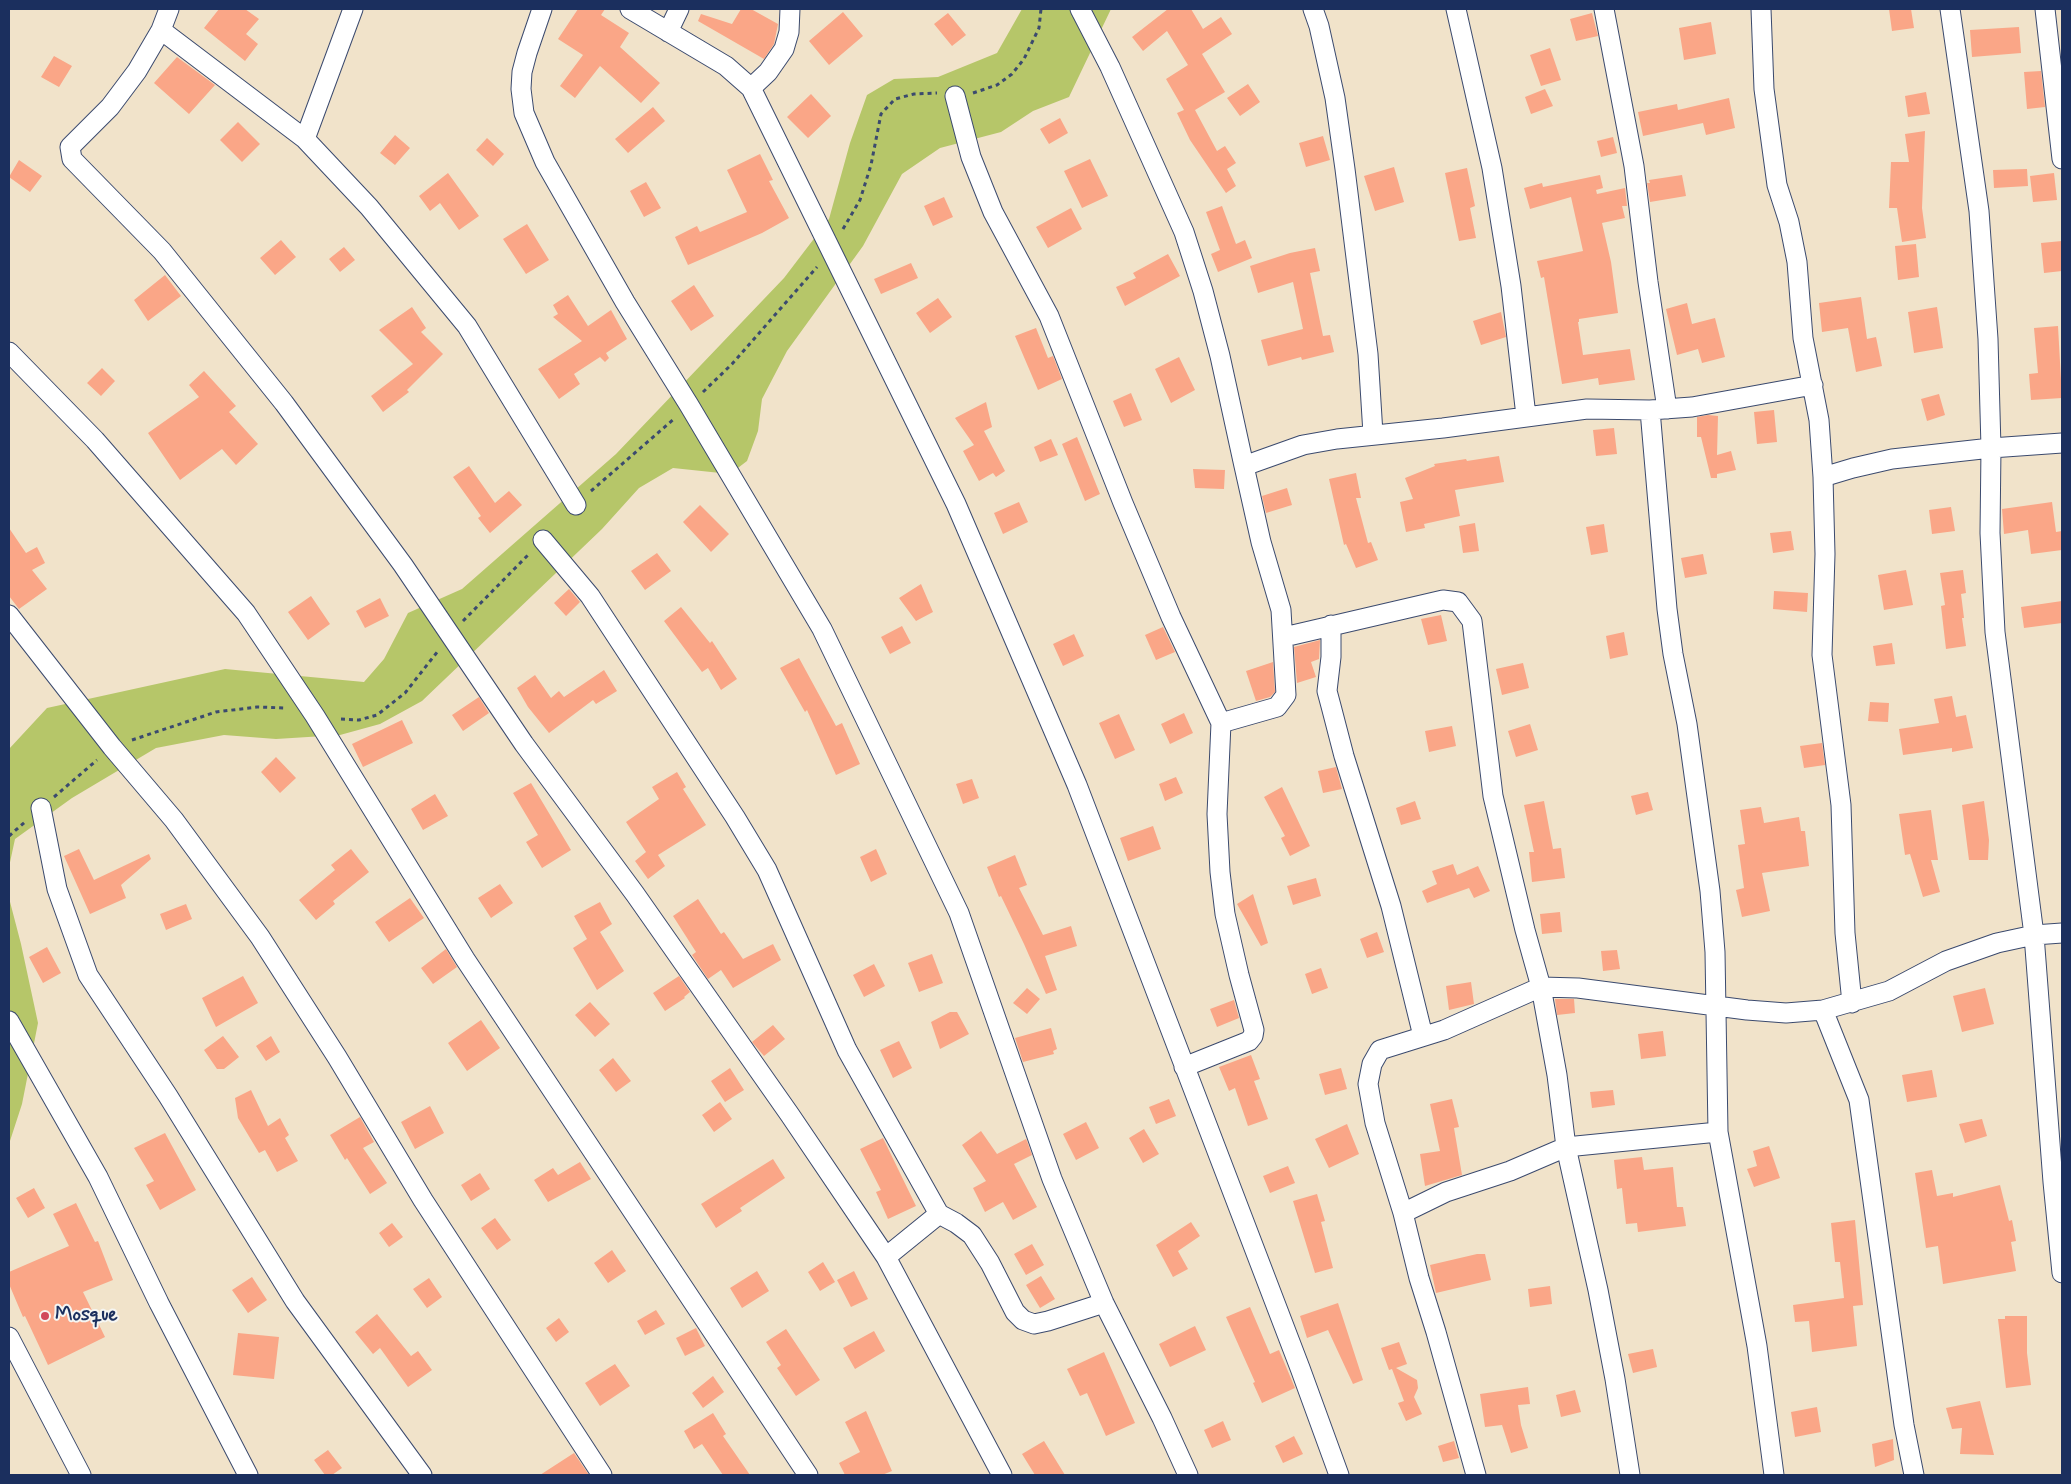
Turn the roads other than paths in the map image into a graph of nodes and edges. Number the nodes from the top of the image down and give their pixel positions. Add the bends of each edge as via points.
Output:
1 (169, 9) edge
2 (353, 9) edge
3 (542, 9) edge
4 (630, 9) edge
5 (679, 9) edge
6 (790, 9) edge
7 (1080, 9) edge
8 (1313, 9) edge
9 (1456, 9) edge
10 (1604, 9) edge
11 (1760, 9) edge
12 (1950, 9) edge
13 (2045, 9) edge
14 (161, 30) junction
15 (668, 32) junction
16 (751, 88) junction
17 (955, 96) dead end
18 (305, 139) junction
19 (2062, 159) edge
20 (9, 352) edge
21 (1813, 384) junction
22 (1658, 410) junction
23 (1526, 416) junction
24 (1373, 434) junction
25 (2062, 443) edge
26 (1991, 448) junction
27 (1244, 466) junction
28 (1823, 478) junction
29 (576, 505) dead end
30 (543, 540) dead end
31 (9, 615) edge
32 (1331, 625) junction
33 (1284, 637) junction
34 (1221, 723) junction
35 (41, 808) dead end
36 (2062, 933) edge
37 (2034, 935) junction
38 (1541, 986) junction
39 (1852, 1003) junction
40 (1716, 1006) junction
41 (1823, 1010) junction
42 (9, 1021) edge
43 (1424, 1036) junction
44 (1184, 1067) junction
45 (1718, 1132) junction
46 (1566, 1147) junction
47 (1403, 1213) junction
48 (939, 1214) junction
49 (886, 1257) junction
50 (2062, 1273) edge
51 (1104, 1303) junction
52 (9, 1337) edge
53 (81, 1475) edge
54 (248, 1475) edge
55 (422, 1475) edge
56 (602, 1475) edge
57 (808, 1475) edge
58 (1002, 1475) edge
59 (1188, 1475) edge
60 (1339, 1475) edge
61 (1476, 1475) edge
62 (1630, 1475) edge
63 (1774, 1475) edge
64 (1914, 1475) edge

1 - 14 street
2 - 18 street
3 - 51 street via 522,72 524,113 531,130 545,162 625,302 822,629 959,913 1052,1179
4 - 15 street
5 - 15 street
6 - 16 street via 784,49 768,72
7 - 27 street via 1117,81 1184,232 1220,356
8 - 24 street via 1320,26 1335,98 1368,354
9 - 23 street via 1492,168 1511,286
10 - 22 street via 1634,166 1648,282
11 - 21 street via 1764,89 1777,184 1797,262 1803,338
12 - 26 street via 1978,211 1988,339
13 - 19 street
14 - 18 street
14 - 49 street via 137,71 110,106 70,147 72,159 162,251 284,403 408,572 524,744 635,894
15 - 16 street via 726,66
16 - 44 street via 960,513 1077,785
17 - 34 street via 971,157 993,212 1049,316 1171,617
18 - 29 street via 370,207 468,326
20 - 57 street via 95,440 246,613 315,716 465,959
21 - 22 street
21 - 28 street
22 - 23 street via 1587,409
22 - 40 street via 1667,609 1710,891
23 - 24 street
24 - 27 street via 1302,445
25 - 26 street
26 - 28 street via 1892,459
26 - 37 street via 1990,532 1995,632
27 - 33 street via 1281,610
28 - 39 street via 1822,655 1841,805 1845,933
30 - 48 street via 590,596 767,870 847,1050
31 - 56 street via 112,747 174,820 260,937 423,1200
32 - 33 street
32 - 38 street via 1443,600 1458,602 1472,621 1493,796
32 - 43 street via 1327,691 1391,906
33 - 34 street via 1286,695 1282,702 1277,708
34 - 44 street via 1220,872 1225,914 1254,1030 1249,1041
35 - 55 street via 57,889 88,975 168,1096 295,1301
36 - 37 street
37 - 39 street via 1997,943 1946,961 1889,991
37 - 50 street
38 - 40 street
38 - 43 street
38 - 46 street
39 - 41 street
40 - 41 street via 1786,1013
40 - 45 street
41 - 64 street via 1859,1100 1904,1425
42 - 54 street via 98,1177
43 - 47 street via 1380,1050 1372,1064 1368,1084 1375,1123
44 - 60 street
45 - 46 street
45 - 63 street via 1757,1346
46 - 47 street via 1510,1171 1446,1192
46 - 62 street via 1598,1290
47 - 61 street
48 - 49 street
48 - 51 street via 972,1235 1015,1312 1023,1320 1034,1324
49 - 58 street
51 - 59 street
52 - 53 street

